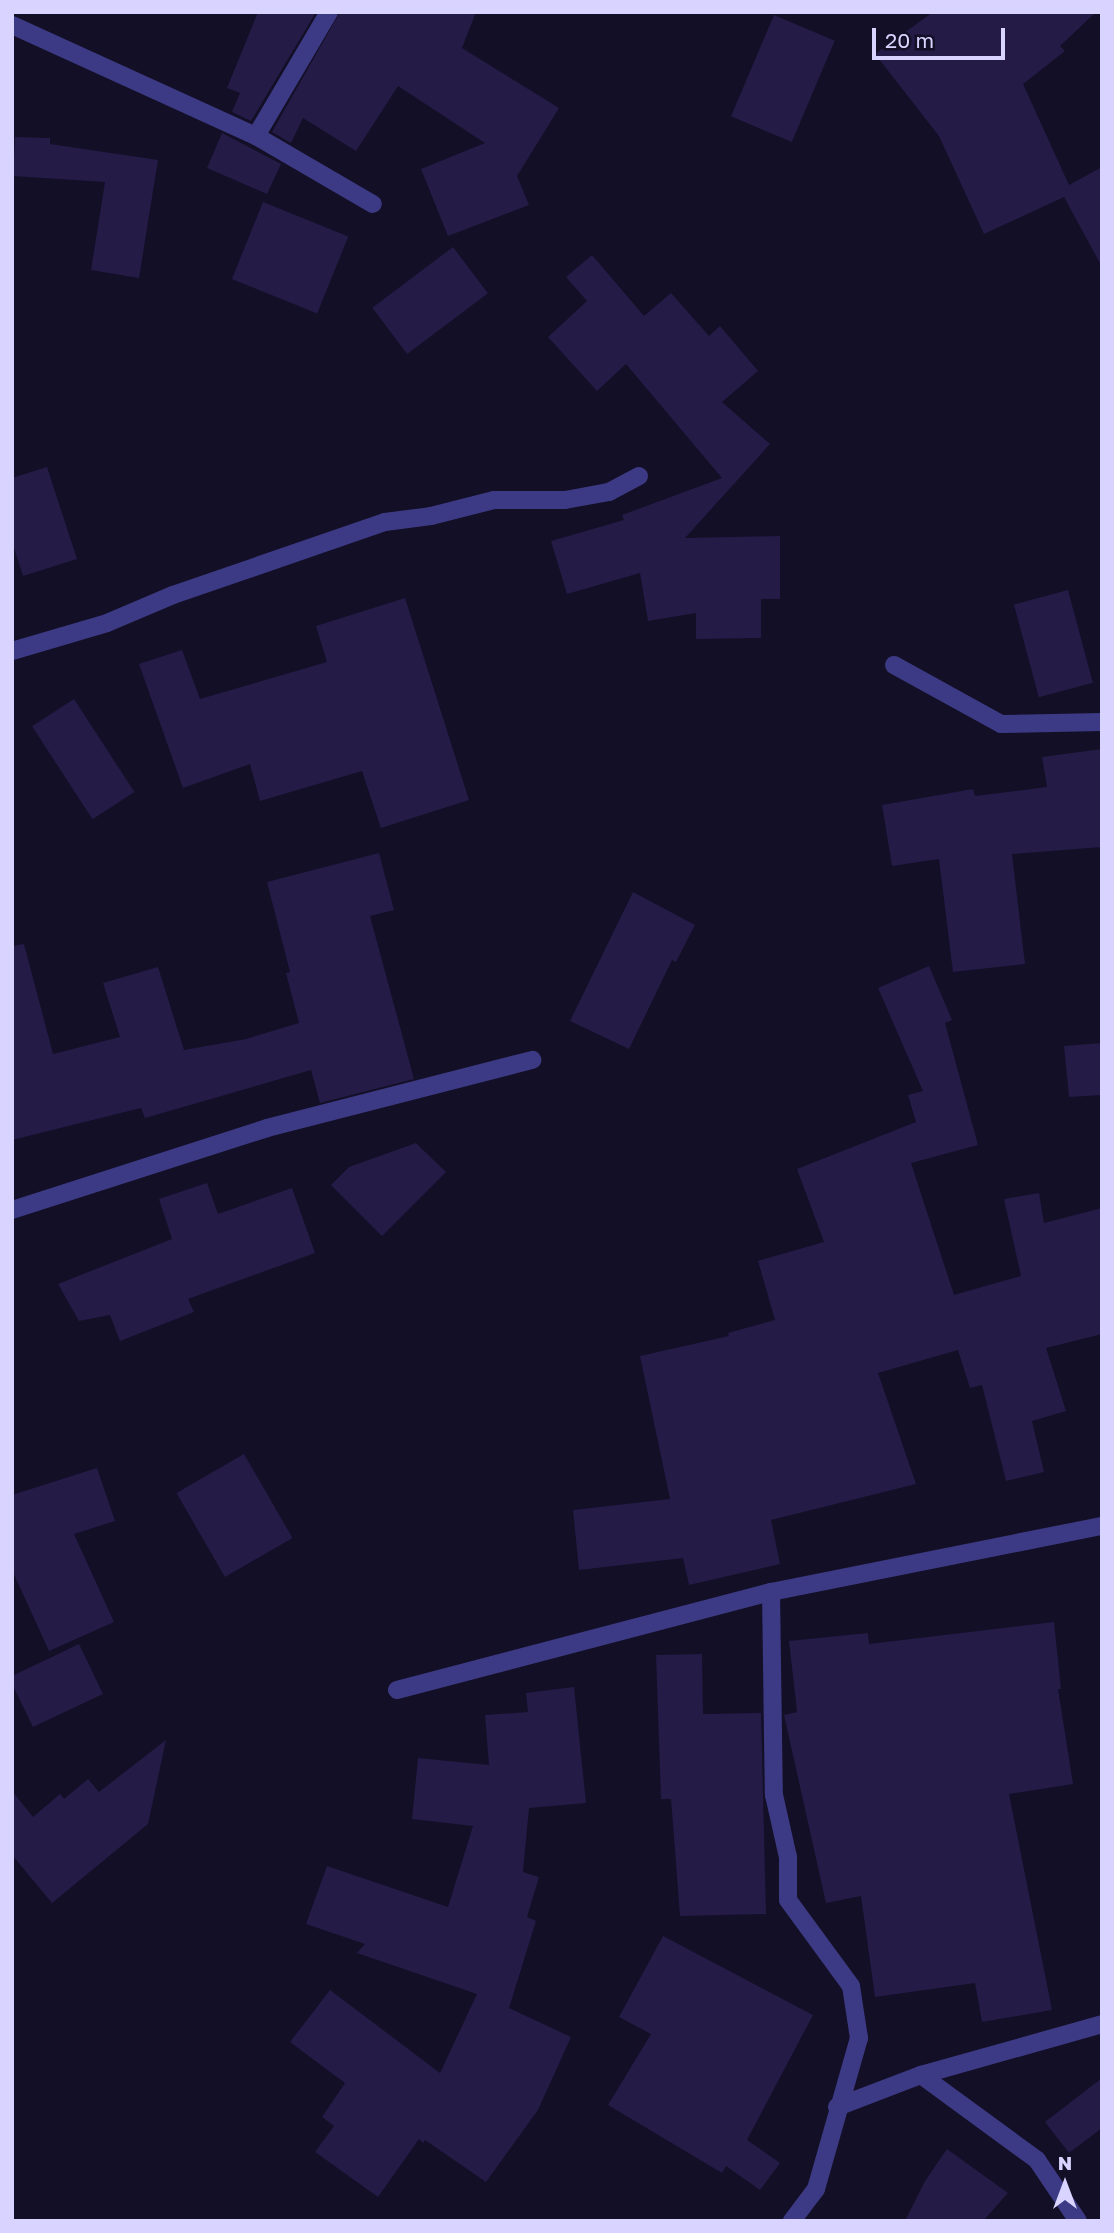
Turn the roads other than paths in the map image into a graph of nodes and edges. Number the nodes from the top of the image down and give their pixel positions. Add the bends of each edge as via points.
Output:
1 (329, 12) edge
2 (12, 25) edge
3 (257, 136) junction
4 (373, 204) dead end
5 (639, 476) dead end
6 (12, 651) edge
7 (894, 665) dead end
8 (1102, 722) edge
9 (532, 1060) dead end
10 (12, 1210) edge
11 (1102, 1526) edge
12 (771, 1592) junction
13 (397, 1690) dead end
14 (1102, 2024) edge
15 (921, 2075) junction
16 (837, 2107) junction
17 (792, 2221) edge
18 (1078, 2221) edge

1 - 3 street
2 - 3 street
3 - 4 street
5 - 6 street via 609,492 565,500 494,500 385,522 173,595 107,623
7 - 8 street via 1000,724
9 - 10 street via 267,1128
11 - 12 street
12 - 13 street
12 - 16 street via 774,1795 788,1857 788,1900 851,1986 859,2038
14 - 15 street
15 - 16 street
15 - 18 street via 1037,2160
16 - 17 street via 816,2189

